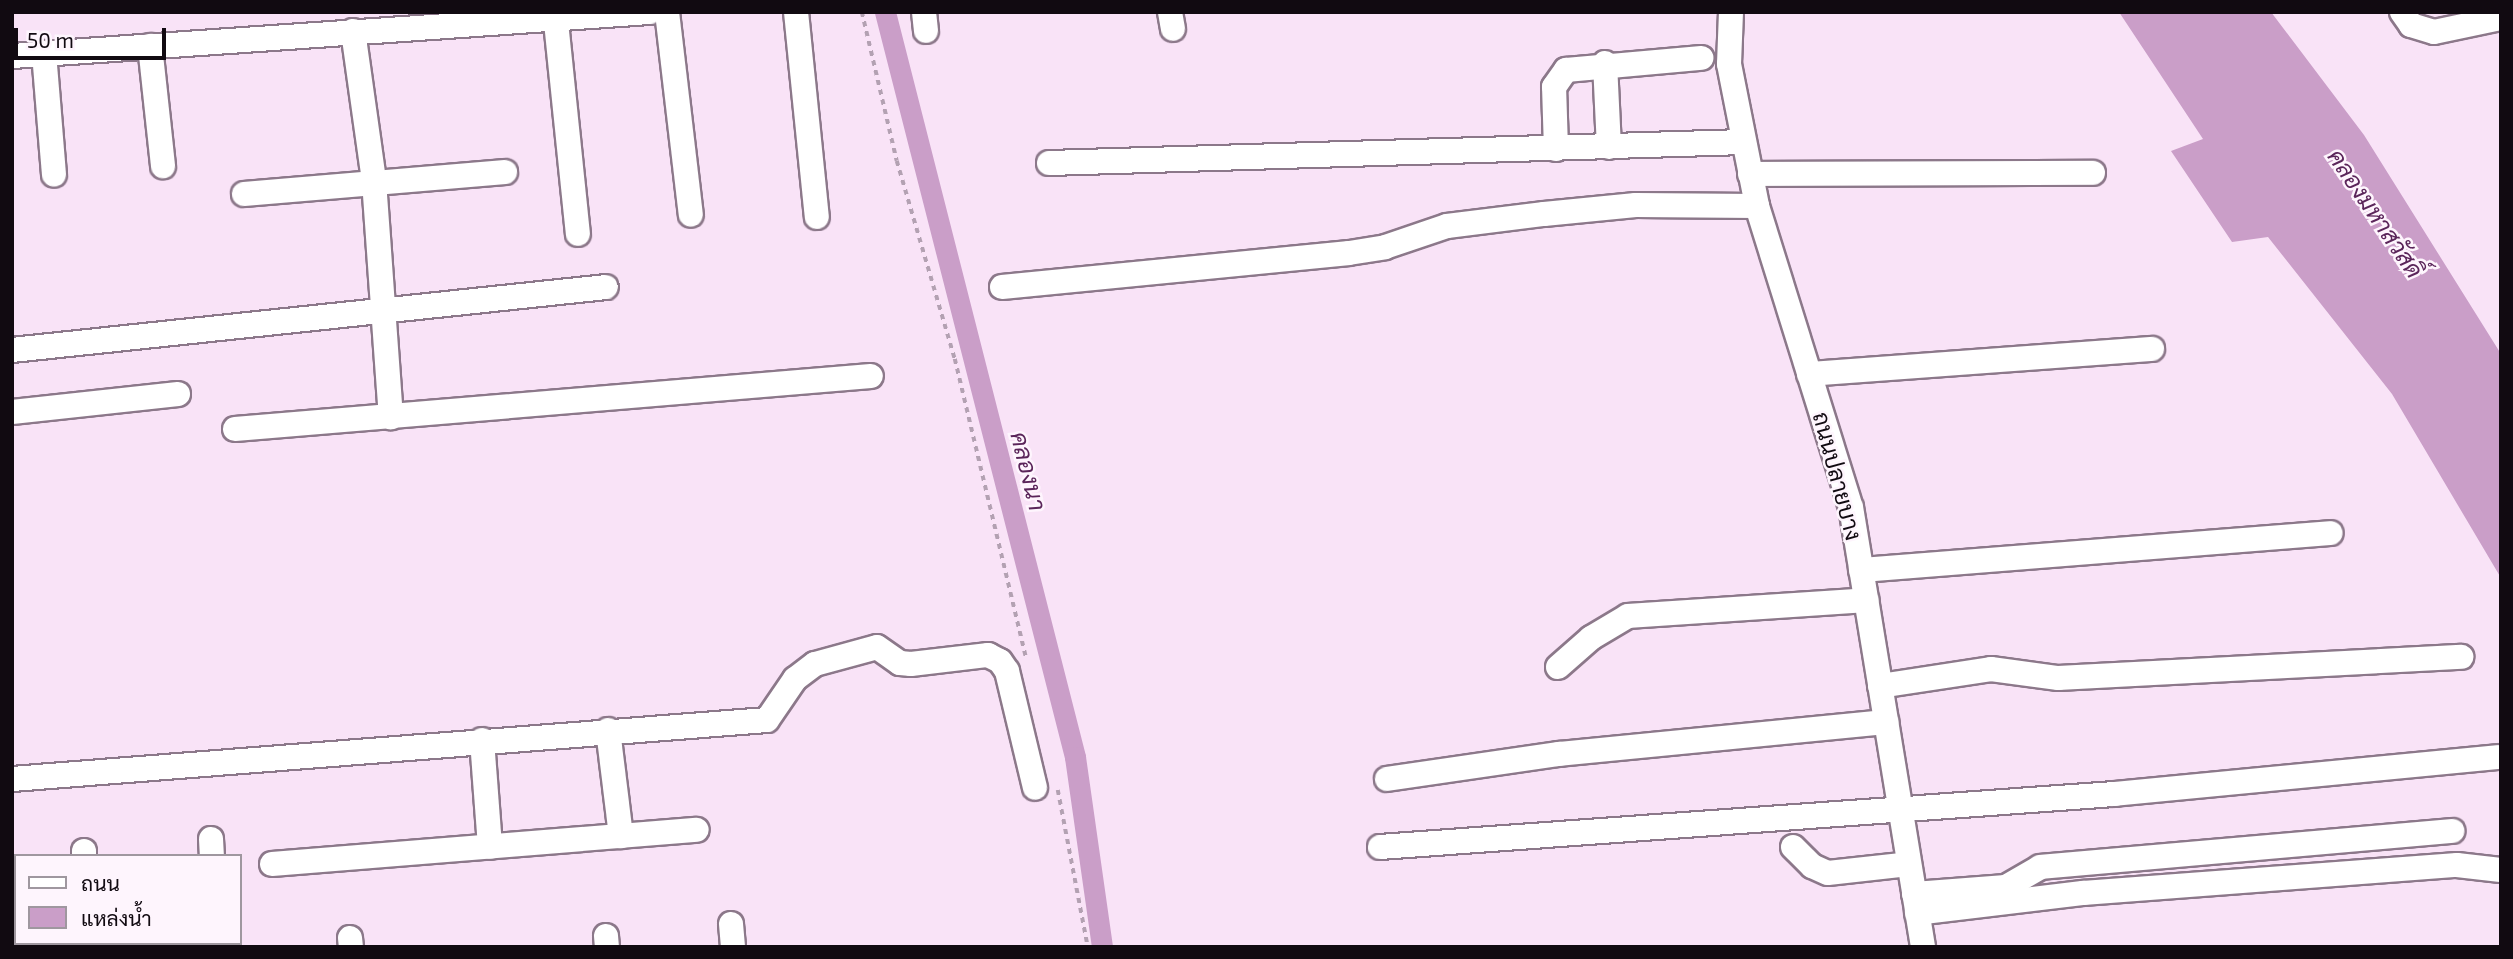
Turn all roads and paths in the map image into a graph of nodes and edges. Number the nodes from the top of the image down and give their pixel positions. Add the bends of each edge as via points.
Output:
1 (649, 12) edge
2 (667, 12) edge
3 (796, 12) edge
4 (862, 12) edge
5 (1731, 12) edge
6 (2402, 12) edge
7 (2501, 18) edge
8 (390, 20) edge
9 (556, 22) junction
10 (353, 31) junction
11 (150, 46) junction
12 (44, 53) junction
13 (12, 56) edge
14 (1701, 58) dead end
15 (1605, 63) junction
16 (1743, 142) junction
17 (1609, 147) junction
18 (1556, 149) junction
19 (1049, 163) dead end
20 (163, 166) dead end
21 (505, 172) dead end
22 (2094, 173) dead end
23 (1750, 174) junction
24 (54, 175) dead end
25 (374, 181) junction
26 (244, 194) dead end
27 (1757, 206) junction
28 (691, 215) dead end
29 (817, 217) dead end
30 (578, 234) dead end
31 (606, 287) dead end
32 (1002, 287) dead end
33 (386, 311) junction
34 (2152, 349) dead end
35 (12, 350) edge
36 (1810, 374) junction
37 (872, 376) dead end
38 (178, 394) dead end
39 (12, 412) edge
40 (391, 417) junction
41 (235, 429) dead end
42 (2331, 533) dead end
43 (1861, 570) junction
44 (1866, 600) junction
45 (2460, 657) dead end
46 (1558, 667) dead end
47 (1030, 670) dead end
48 (1880, 686) junction
49 (1886, 722) junction
50 (608, 730) junction
51 (482, 740) junction
52 (2498, 757) dead end
53 (12, 779) edge
54 (1387, 779) dead end
55 (1046, 787) joint
56 (1900, 811) junction
57 (697, 830) dead end
58 (2452, 831) dead end
59 (621, 836) junction
60 (490, 847) junction
61 (1793, 847) dead end
62 (1380, 848) dead end
63 (272, 864) dead end
64 (1909, 864) junction
65 (2501, 870) edge
66 (1915, 903) junction
67 (1088, 947) edge
68 (1923, 947) edge

1 - 9 street
2 - 28 street
3 - 29 street
4 - 47 path via 897,161 958,372 1016,633
5 - 16 street, ถนนปลายบาง via 1729,64
6 - 7 street via 2411,25 2434,32
8 - 9 street
8 - 10 street
9 - 30 street
10 - 11 street
10 - 25 street
11 - 12 street
11 - 20 street
12 - 13 street
12 - 24 street
14 - 15 street
15 - 17 street
15 - 18 street via 1560,75 1554,87
16 - 17 street
16 - 23 street, ถนนปลายบาง
17 - 18 street
18 - 19 street
21 - 25 street
22 - 23 street
23 - 27 street, ถนนปลายบาง
25 - 26 street
25 - 33 street
27 - 32 street via 1636,205 1557,213 1447,226 1385,247 1349,253
27 - 36 street, ถนนปลายบาง
31 - 33 street
33 - 35 street
33 - 40 street
34 - 36 street
36 - 43 street, ถนนปลายบาง via 1851,507
37 - 40 street
38 - 39 street
40 - 41 street
42 - 43 street
43 - 44 street, ถนนปลายบาง
44 - 46 street via 1628,616 1591,638
44 - 48 street, ถนนปลายบาง
45 - 48 street via 2058,678 1991,669
48 - 49 street, ถนนปลายบาง
49 - 54 street via 1559,754
49 - 56 street, ถนนปลายบาง
50 - 51 street
50 - 55 street via 767,720 796,679 815,664 857,649 877,646 900,663 911,664 988,655 1007,671
50 - 59 street
51 - 53 street
51 - 60 street
52 - 56 street
55 - 67 path via 1067,821
56 - 62 street
56 - 64 street, ถนนปลายบาง
57 - 59 street
58 - 66 street via 2040,867 2006,887
59 - 60 street
60 - 63 street
61 - 64 street via 1812,866 1828,873
64 - 66 street, ถนนปลายบาง
65 - 66 street via 2457,865
66 - 68 street, ถนนปลายบาง

